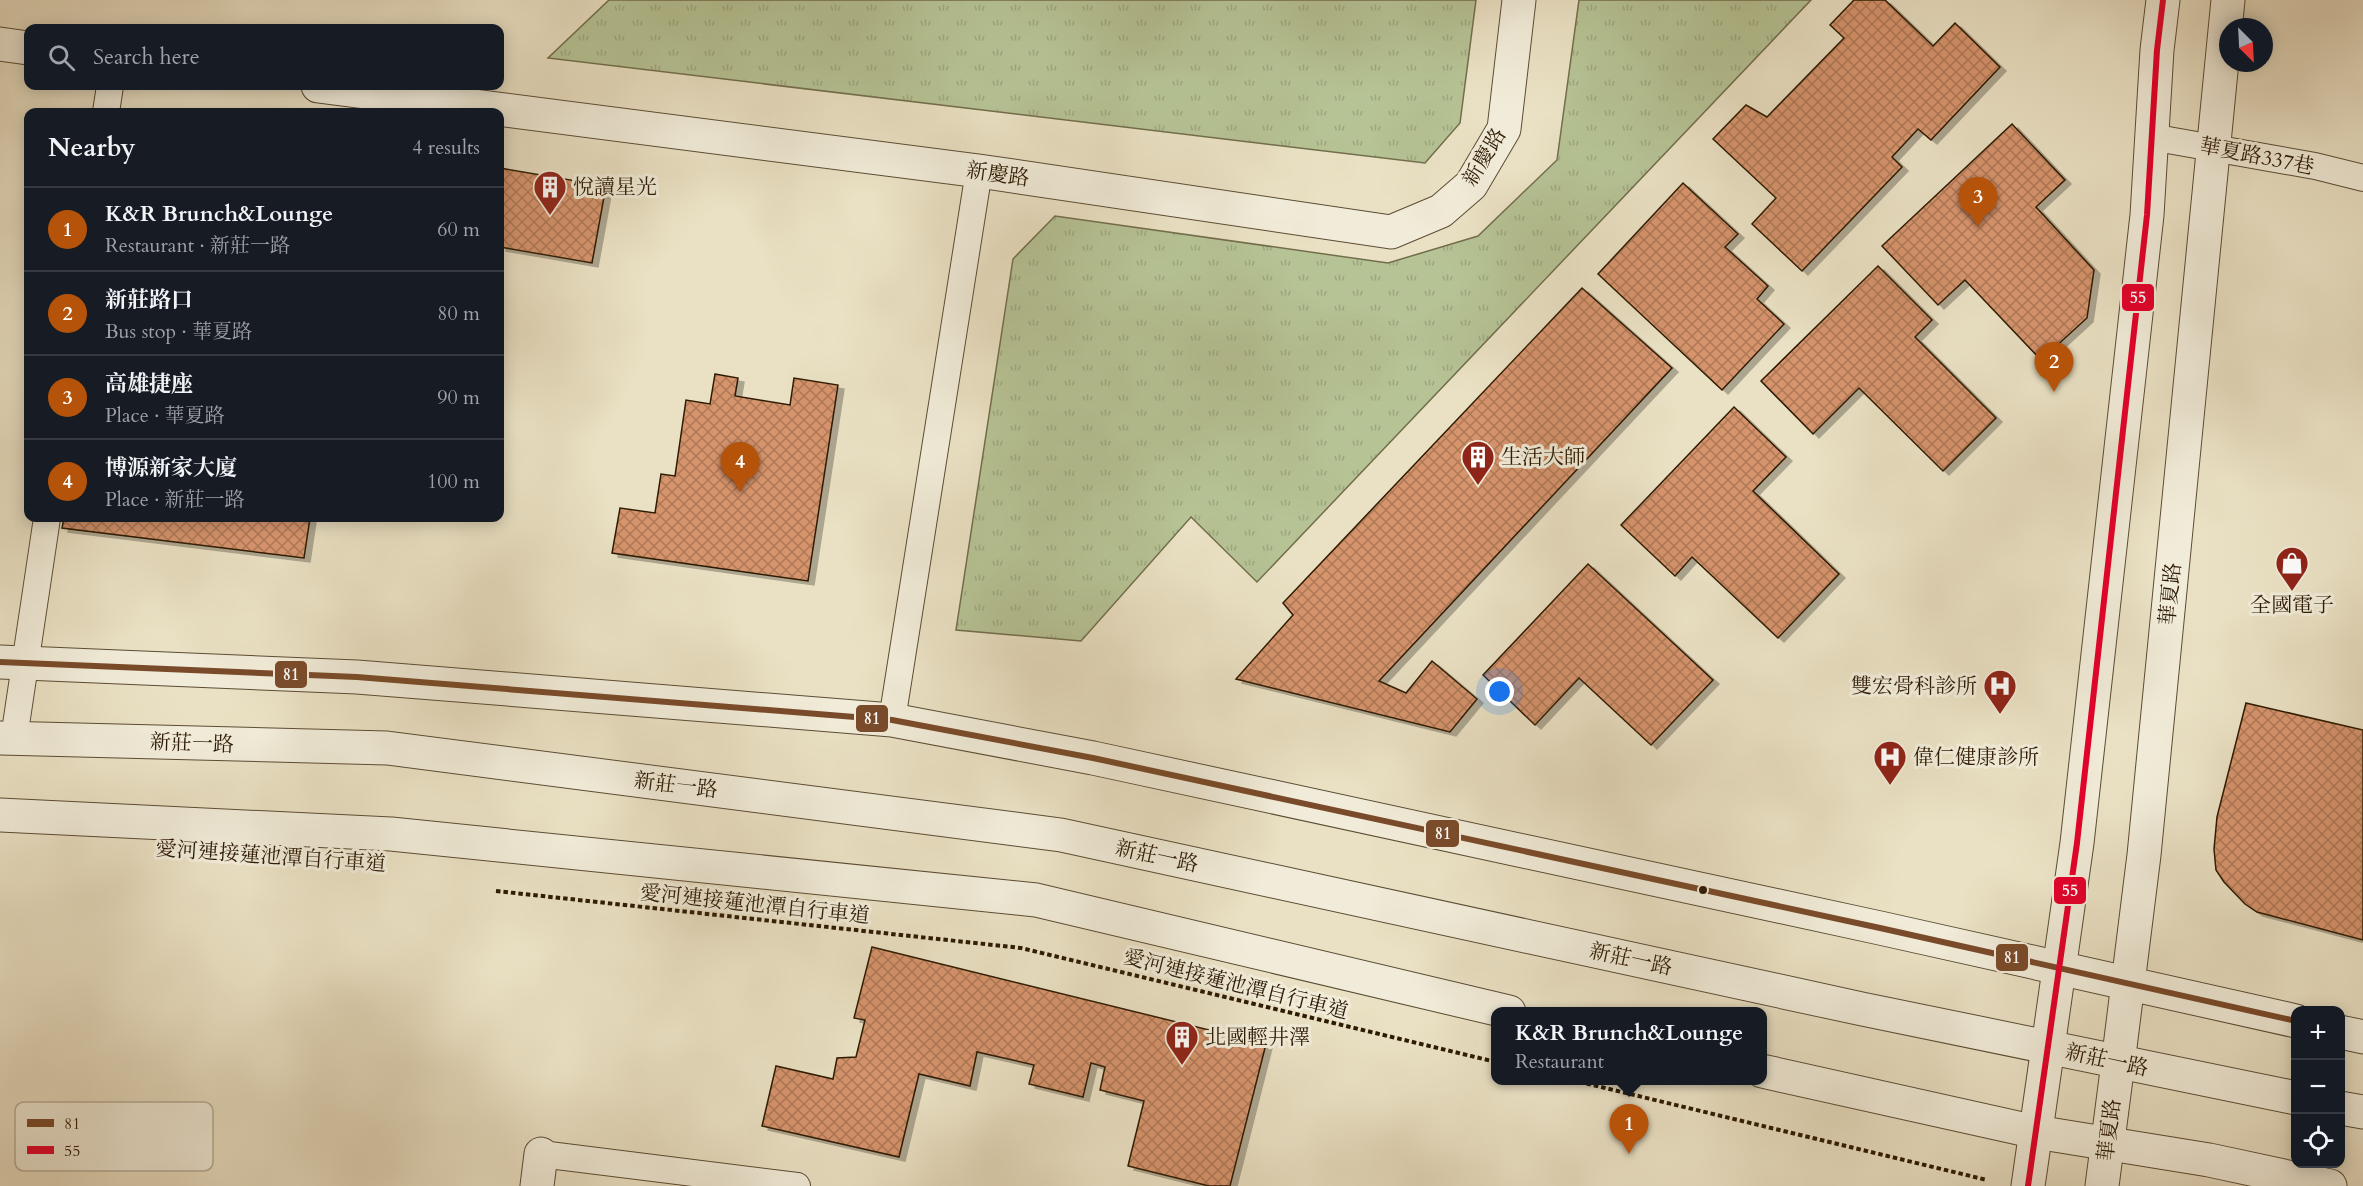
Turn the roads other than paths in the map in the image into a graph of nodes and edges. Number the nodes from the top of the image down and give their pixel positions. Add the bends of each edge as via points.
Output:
1 (1520, 0) edge
2 (2163, 0) edge
3 (2228, 0) edge
4 (0, 44) edge
5 (24, 47) edge
6 (109, 90) edge
7 (349, 90) edge
8 (107, 108) edge
9 (489, 108) edge
10 (504, 110) edge
11 (2151, 137) junction
12 (2213, 147) junction
13 (979, 171) junction
14 (2363, 178) edge
15 (45, 522) edge
16 (13, 662) edge
17 (892, 720) junction
18 (7, 738) edge
19 (0, 815) edge
20 (2060, 968) junction
21 (2129, 984) junction
22 (1492, 1007) edge
23 (2291, 1020) edge
24 (2345, 1033) edge
25 (2363, 1037) edge
26 (2048, 1047) junction
27 (2118, 1063) junction
28 (1767, 1072) edge
29 (2291, 1097) edge
30 (2345, 1109) edge
31 (2363, 1112) edge
32 (2036, 1132) junction
33 (2108, 1144) junction
34 (541, 1154) joint
35 (537, 1186) edge
36 (796, 1186) edge
37 (2028, 1186) edge
38 (2102, 1186) edge
39 (2330, 1186) edge

1 - 13 street, 新慶路 via 1504,129 1471,185 1441,211 1391,232
2 - 11 street
3 - 12 street, 華夏路
4 - 5 street
6 - 8 lane
7 - 9 street, 新慶路
10 - 13 street, 新慶路
11 - 12 lane, 華夏路337巷
11 - 20 street via 2146,227
12 - 14 lane, 華夏路337巷
12 - 21 street, 華夏路
13 - 17 lane
15 - 16 lane
16 - 17 street via 357,677
16 - 18 lane
17 - 20 street via 1104,760
18 - 26 street, 新莊一路 via 387,748 1060,835
19 - 22 street via 391,834 1036,900
20 - 21 street
20 - 26 street
21 - 23 street
21 - 27 street, 華夏路
24 - 25 street
26 - 27 street, 新莊一路
26 - 32 street
27 - 29 street, 新莊一路
27 - 33 street, 華夏路
28 - 32 street
30 - 31 street
32 - 33 street
32 - 37 street
33 - 38 street, 華夏路
33 - 39 street
34 - 35 street
34 - 36 lane

